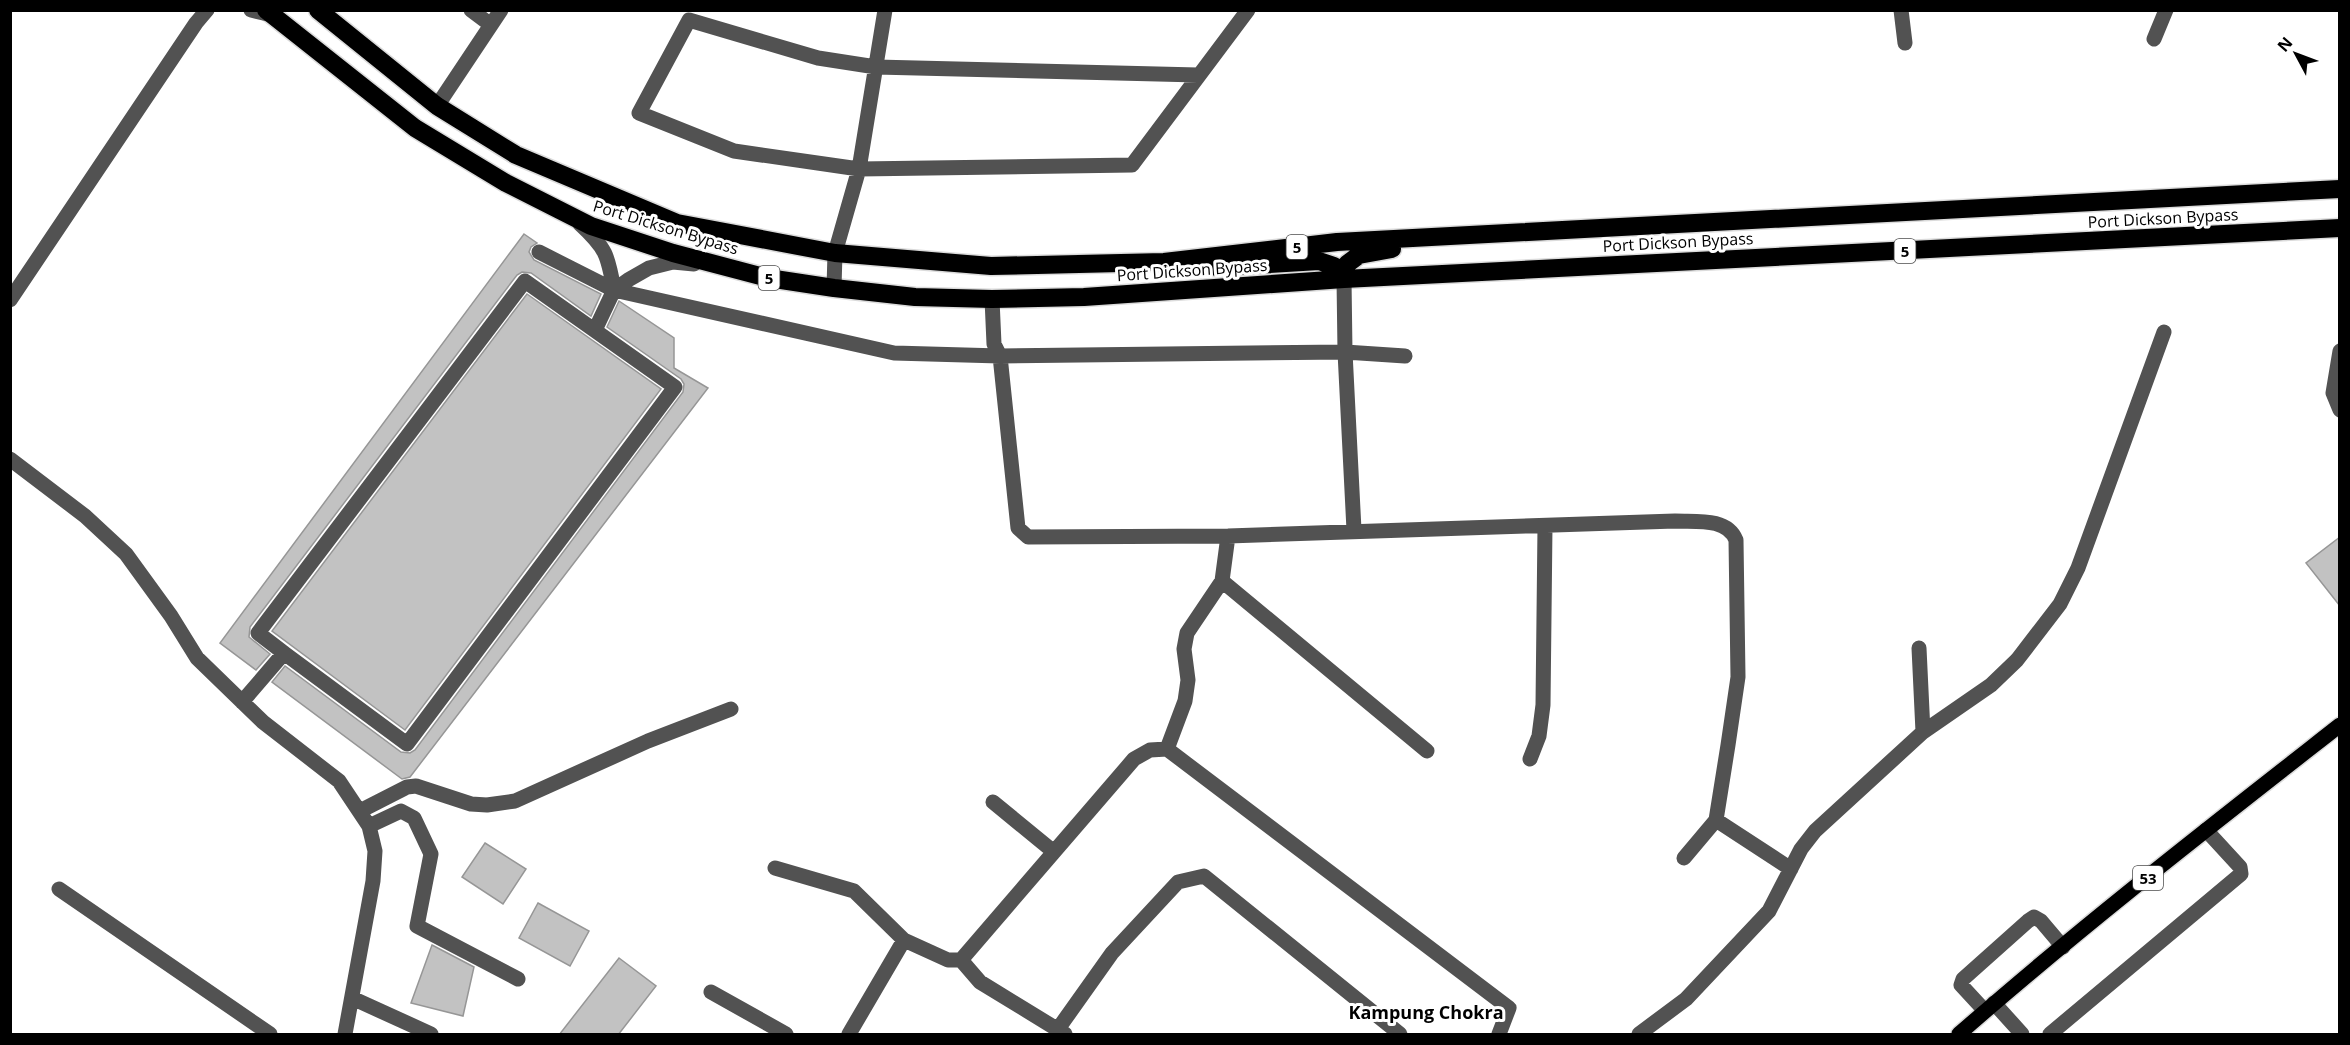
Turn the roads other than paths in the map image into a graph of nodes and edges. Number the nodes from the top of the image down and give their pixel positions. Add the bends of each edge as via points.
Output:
1 (207, 10) edge
2 (251, 10) edge
3 (318, 10) edge
4 (471, 10) edge
5 (501, 10) edge
6 (885, 10) edge
7 (1248, 10) edge
8 (1901, 10) edge
9 (2166, 10) edge
10 (269, 13) edge
11 (491, 25) junction
12 (2154, 39) dead end
13 (1905, 43) dead end
14 (876, 67) junction
15 (1198, 75) junction
16 (437, 106) junction
17 (859, 169) junction
18 (2340, 189) edge
19 (572, 216) junction
20 (2340, 228) edge
21 (1466, 237) junction
22 (539, 252) dead end
23 (835, 254) junction
24 (1164, 262) junction
25 (724, 267) junction
26 (1344, 279) junction
27 (834, 288) junction
28 (614, 290) junction
29 (992, 299) junction
30 (10, 300) edge
31 (595, 330) junction
32 (2164, 332) dead end
33 (2340, 351) edge
34 (1345, 352) junction
35 (1000, 356) junction
36 (1405, 356) dead end
37 (2340, 410) edge
38 (10, 459) edge
39 (1545, 526) junction
40 (1354, 530) junction
41 (1228, 536) junction
42 (1222, 581) junction
43 (1919, 648) dead end
44 (284, 653) junction
45 (242, 702) junction
46 (731, 710) dead end
47 (2340, 725) edge
48 (1923, 732) junction
49 (1167, 749) junction
50 (1427, 751) dead end
51 (1530, 759) dead end
52 (993, 802) dead end
53 (360, 811) junction
54 (1716, 820) junction
55 (369, 826) junction
56 (2206, 830) junction
57 (1054, 852) junction
58 (1684, 858) dead end
59 (775, 868) dead end
60 (1791, 869) junction
61 (59, 889) dead end
62 (904, 940) junction
63 (2063, 947) junction
64 (961, 960) junction
65 (518, 979) dead end
66 (711, 992) dead end
67 (352, 998) junction
68 (1990, 1007) junction
69 (1061, 1032) edge
70 (1399, 1034) edge
71 (270, 1035) edge
72 (345, 1035) edge
73 (431, 1035) edge
74 (786, 1035) edge
75 (849, 1035) edge
76 (1499, 1035) edge
77 (1639, 1035) edge
78 (1959, 1035) edge
79 (2022, 1035) edge
80 (2050, 1035) edge

1 - 30 street
2 - 10 street
3 - 16 highway, Port Dickson Bypass / 5
4 - 11 street
5 - 11 street
6 - 14 street
7 - 15 street
8 - 13 street
9 - 12 street
10 - 19 highway, Port Dickson Bypass / 5 via 415,128 506,183
11 - 16 street
14 - 15 street
14 - 17 street
14 - 17 street via 818,58 689,20 639,113 734,151
15 - 17 street via 1132,165
16 - 23 highway, Port Dickson Bypass / 5 via 516,155 677,223
17 - 23 street
18 - 21 highway, Port Dickson Bypass / 5
19 - 25 highway, Port Dickson Bypass / 5 via 591,226
19 - 28 street via 606,254
20 - 26 highway, Port Dickson Bypass / 5
21 - 24 highway, Port Dickson Bypass / 5 via 1337,242
21 - 26 highway via 1359,255 1347,264
22 - 28 street
23 - 24 highway, Port Dickson Bypass / 5 via 991,266
23 - 27 street
24 - 26 highway via 1222,267 1319,261 1335,266
25 - 27 highway, Port Dickson Bypass / 5
25 - 28 street via 673,262 649,268
26 - 29 highway, Port Dickson Bypass / 5 via 1084,297
26 - 34 street
27 - 29 highway, Port Dickson Bypass / 5 via 915,297
28 - 31 street
28 - 35 street via 894,353
29 - 35 street via 994,344
31 - 44 street via 525,281 258,633
31 - 44 street via 675,387 407,744
32 - 48 street via 2078,568 2060,603 2017,660 1991,685
33 - 37 street via 2333,393
34 - 35 street
34 - 36 street
34 - 40 street
35 - 41 street via 1018,528 1028,537
38 - 45 street via 85,516 126,554 197,658
39 - 40 street
39 - 51 street via 1543,705 1539,736
39 - 54 street via 1708,522 1724,526 1734,535 1738,677
40 - 41 street
41 - 42 street
42 - 49 street via 1188,633 1184,649 1188,680 1185,701
42 - 50 street
43 - 48 street
44 - 45 street
45 - 53 street via 339,781
46 - 53 street via 648,741 515,801 471,804 416,786
47 - 56 main road, 53
48 - 60 street via 1815,831
49 - 57 street via 1150,750 1134,759
49 - 76 street via 1509,1008
52 - 57 street
53 - 55 street
54 - 58 street
54 - 60 street
55 - 65 street via 401,811 414,818 431,854 417,926
55 - 67 street via 375,851 373,881
56 - 63 main road, 53
56 - 80 street via 2240,867 2241,874
57 - 64 street
59 - 62 street via 854,891
60 - 77 street via 1769,911 1737,947 1686,999
61 - 71 street
62 - 64 street via 948,960
62 - 75 street
63 - 68 main road, 53
63 - 68 street via 2040,921 2034,917 2028,921 1963,979 1962,985
64 - 69 street via 980,982
66 - 74 street
67 - 72 street
67 - 73 street
68 - 78 main road, 53
68 - 79 street
69 - 70 street via 1112,953 1178,882 1204,876

